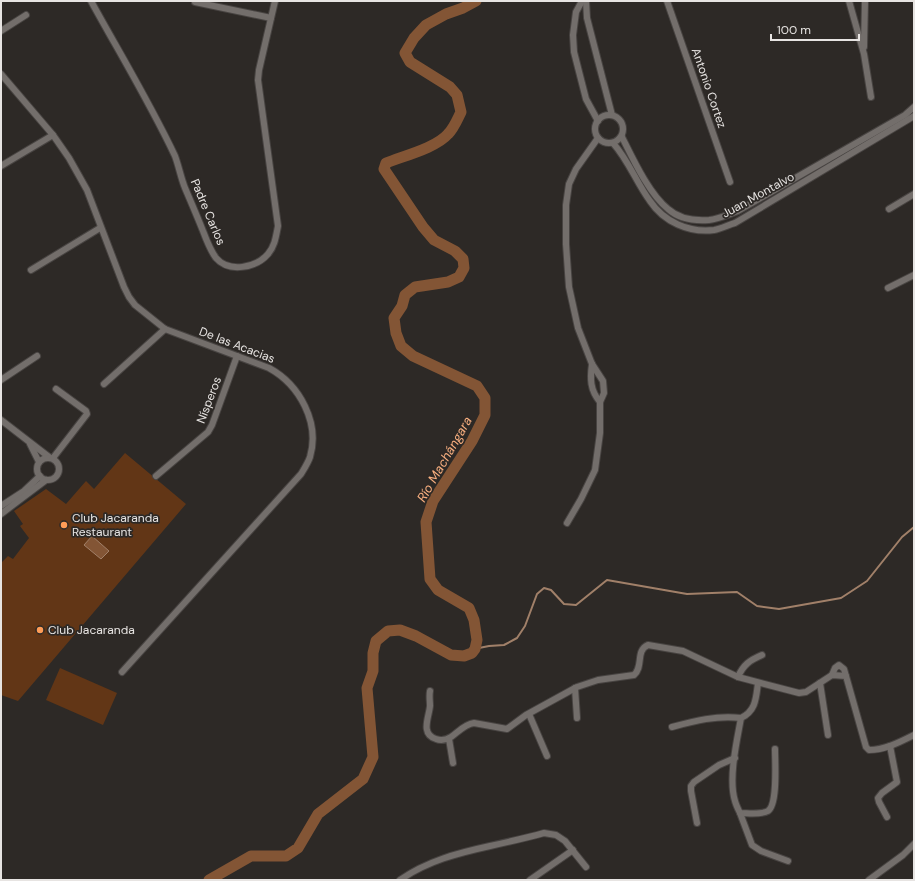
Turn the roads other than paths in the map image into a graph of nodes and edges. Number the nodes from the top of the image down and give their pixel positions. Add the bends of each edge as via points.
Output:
1 (91, 1) edge
2 (275, 1) edge
3 (582, 1) edge
4 (586, 1) edge
5 (667, 1) edge
6 (849, 1) edge
7 (865, 1) edge
8 (195, 2) dead end
9 (26, 15) dead end
10 (271, 18) junction
11 (1, 31) edge
12 (864, 54) junction
13 (1, 74) edge
14 (871, 97) dead end
15 (914, 107) edge
16 (612, 115) junction
17 (914, 116) edge
18 (598, 121) junction
19 (900, 121) junction
20 (52, 135) junction
21 (622, 137) junction
22 (598, 138) junction
23 (613, 143) junction
24 (1, 166) edge
25 (730, 182) dead end
26 (914, 194) edge
27 (889, 210) dead end
28 (100, 228) junction
29 (31, 270) dead end
30 (914, 275) edge
31 (888, 288) dead end
32 (165, 329) junction
33 (37, 356) dead end
34 (237, 356) junction
35 (592, 364) junction
36 (1, 380) edge
37 (104, 384) dead end
38 (56, 389) dead end
39 (600, 402) junction
40 (1, 420) edge
41 (28, 440) junction
42 (51, 458) junction
43 (39, 462) junction
44 (40, 476) junction
45 (156, 476) dead end
46 (46, 480) junction
47 (1, 506) edge
48 (1, 514) edge
49 (567, 523) dead end
50 (762, 655) dead end
51 (122, 672) dead end
52 (832, 675) junction
53 (846, 676) junction
54 (738, 677) junction
55 (758, 683) junction
56 (820, 683) junction
57 (575, 688) junction
58 (430, 691) dead end
59 (529, 714) junction
60 (577, 718) dead end
61 (741, 718) junction
62 (672, 727) dead end
63 (828, 735) dead end
64 (914, 735) edge
65 (449, 739) junction
66 (890, 746) junction
67 (775, 749) dead end
68 (548, 756) dead end
69 (735, 758) junction
70 (453, 763) dead end
71 (740, 813) junction
72 (887, 816) dead end
73 (697, 823) dead end
74 (914, 844) edge
75 (573, 850) junction
76 (788, 861) dead end
77 (586, 867) dead end
78 (400, 880) edge
79 (530, 880) edge
80 (869, 880) edge

1 - 10 street, Padre Carlos via 176,158 185,188 208,244 216,258 227,265 243,267 251,265 269,253 276,240 278,226 258,80
2 - 10 street, Padre Carlos
3 - 18 street via 576,12 574,52 586,98
4 - 16 street via 587,18
5 - 25 street, Antonio Cortez
6 - 12 street
7 - 12 street
8 - 10 street
9 - 11 street
12 - 14 street
13 - 20 street, De las Acacias
15 - 19 street, Juan Montalvo
16 - 18 street via 602,117
16 - 21 street via 624,126
17 - 19 street, Juan Montalvo
18 - 22 street via 595,130
19 - 21 street, Juan Montalvo via 738,211 711,220 692,220 678,216 668,209 656,196
19 - 23 street, Juan Montalvo via 735,223 715,230 682,226 670,221 658,211 627,160
20 - 24 street
20 - 28 street, De las Acacias via 87,190
21 - 23 street
22 - 23 street via 602,142
22 - 35 street via 576,169 569,184 566,205 569,287 578,328
26 - 27 street
28 - 29 street
28 - 32 street, De las Acacias via 129,297
30 - 31 street
32 - 34 street, De las Acacias
32 - 37 street
33 - 36 street
34 - 45 street, Nísperos via 208,432
34 - 51 street, De las Acacias via 279,374 298,394 311,418 313,437 310,458 301,474
35 - 39 street via 592,390
35 - 39 street via 603,381 604,393
38 - 42 street via 87,414
39 - 49 street via 600,433 595,470
40 - 41 street
41 - 42 street
41 - 43 street
42 - 43 street
42 - 46 street via 59,465 60,470 55,478
43 - 44 street via 37,469
44 - 46 street
44 - 47 street via 24,491
46 - 48 street
50 - 54 street via 748,662
52 - 53 street
52 - 53 street via 839,665 844,669
52 - 56 street
53 - 66 street via 866,747 869,750 876,750
54 - 55 street
54 - 57 street via 683,651 648,644 640,653 639,669 634,675 598,680
55 - 56 street via 799,693 806,692
55 - 61 street via 753,708
56 - 63 street
57 - 59 street
57 - 60 street
58 - 65 street via 427,731 431,737
59 - 65 street via 507,729 469,724
59 - 68 street
61 - 62 street via 712,717
61 - 69 street
64 - 66 street
65 - 70 street
66 - 72 street via 897,782 878,798
67 - 71 street via 772,807 763,812
69 - 71 street via 733,793
69 - 73 street via 719,765 691,786
71 - 76 street via 752,845 761,852
74 - 80 street
75 - 77 street
75 - 78 street via 556,835 544,833 460,853 430,863
75 - 79 street

